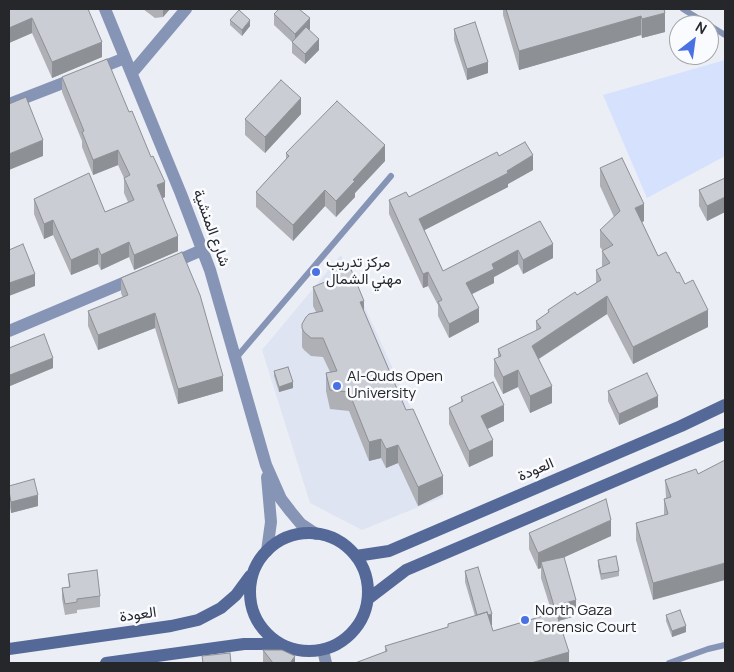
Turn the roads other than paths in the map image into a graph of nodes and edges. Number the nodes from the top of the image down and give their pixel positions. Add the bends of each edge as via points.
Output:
1 (105, 9) edge
2 (186, 9) edge
3 (683, 9) edge
4 (725, 35) edge
5 (125, 58) junction
6 (132, 73) junction
7 (9, 104) edge
8 (391, 176) dead end
9 (202, 250) junction
10 (9, 331) edge
11 (235, 359) junction
12 (725, 405) edge
13 (725, 434) edge
14 (266, 465) junction
15 (316, 534) junction
16 (267, 551) junction
17 (356, 556) junction
18 (253, 572) junction
19 (368, 600) junction
20 (280, 644) junction
21 (725, 645) edge
22 (9, 649) edge
23 (323, 650) junction
24 (106, 663) edge
25 (326, 663) edge
26 (669, 663) edge

1 - 5 street, شارع المنشية
2 - 6 street
3 - 4 lane
5 - 6 street, شارع المنشية
5 - 7 street
6 - 9 street, شارع المنشية
8 - 11 lane
9 - 10 street
9 - 11 street, شارع المنشية
11 - 14 street, شارع المنشية
12 - 17 main road, العودة via 389,551
13 - 19 main road via 406,570
14 - 15 street, شارع المنشية via 291,512
14 - 16 street, شارع المنشية via 271,512
15 - 16 main road via 288,537
15 - 17 main road via 338,541
16 - 18 main road
17 - 19 main road
18 - 20 main road via 250,584 252,610 265,632
18 - 22 main road, العودة via 236,595 221,608 198,620
19 - 23 main road via 357,628 342,642
20 - 23 main road via 304,651
20 - 24 main road via 244,644
21 - 26 lane
23 - 25 street

